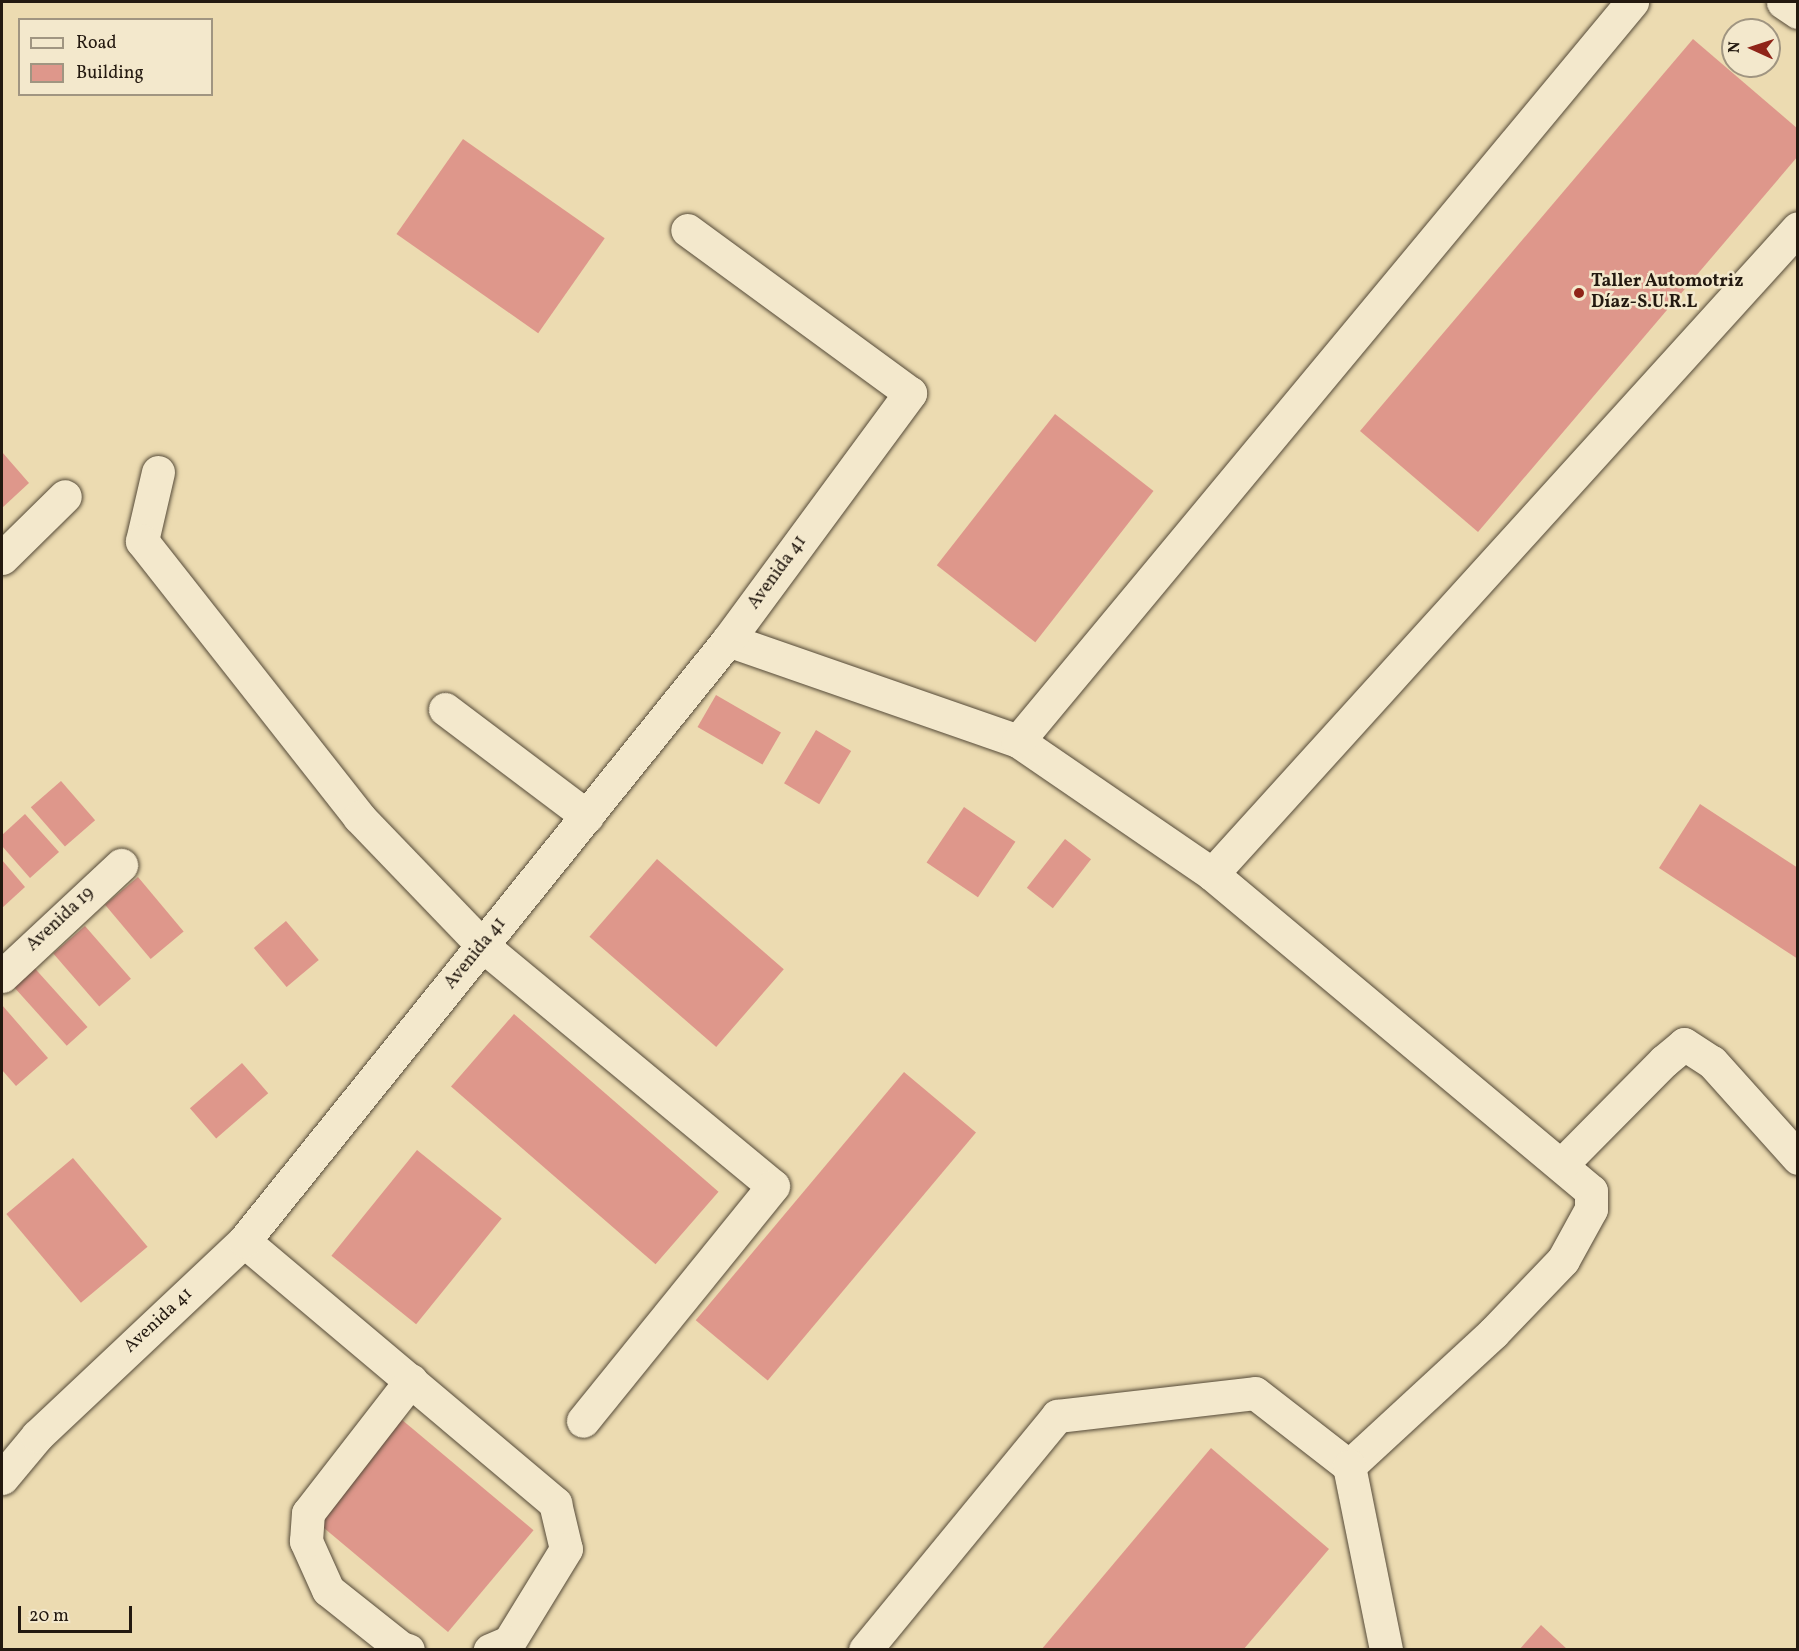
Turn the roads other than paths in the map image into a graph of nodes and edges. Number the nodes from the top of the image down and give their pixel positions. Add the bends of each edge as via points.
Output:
1 (1632, 2) edge
2 (1783, 2) edge
3 (1797, 12) edge
4 (1797, 228) edge
5 (687, 230) dead end
6 (158, 472) dead end
7 (65, 496) dead end
8 (2, 558) edge
9 (728, 640) junction
10 (445, 709) dead end
11 (1018, 741) junction
12 (587, 816) junction
13 (121, 865) dead end
14 (1212, 874) junction
15 (483, 946) junction
16 (2, 976) edge
17 (1797, 1158) edge
18 (1562, 1164) junction
19 (244, 1241) junction
20 (411, 1380) junction
21 (583, 1421) dead end
22 (1349, 1466) junction
23 (2, 1478) edge
24 (408, 1650) edge
25 (490, 1650) edge
26 (865, 1650) edge
27 (1386, 1650) edge

1 - 11 street
2 - 3 street
4 - 14 street
5 - 9 street, Avenida 41 via 910,393
6 - 15 street via 142,541 358,817
7 - 8 street
9 - 11 street
9 - 12 street, Avenida 41
10 - 12 street
11 - 14 street
12 - 15 street, Avenida 41
13 - 16 street, Avenida 19
14 - 18 street
15 - 19 street, Avenida 41
15 - 21 street via 773,1186
17 - 18 street via 1712,1062 1684,1044
18 - 22 street via 1591,1191 1591,1209 1563,1260 1494,1333
19 - 20 street
19 - 23 street, Avenida 41 via 38,1436
20 - 24 street via 308,1513 306,1541 328,1590 400,1648
20 - 25 street via 555,1503 566,1549 509,1642
22 - 26 street via 1255,1392 1057,1416
22 - 27 street

